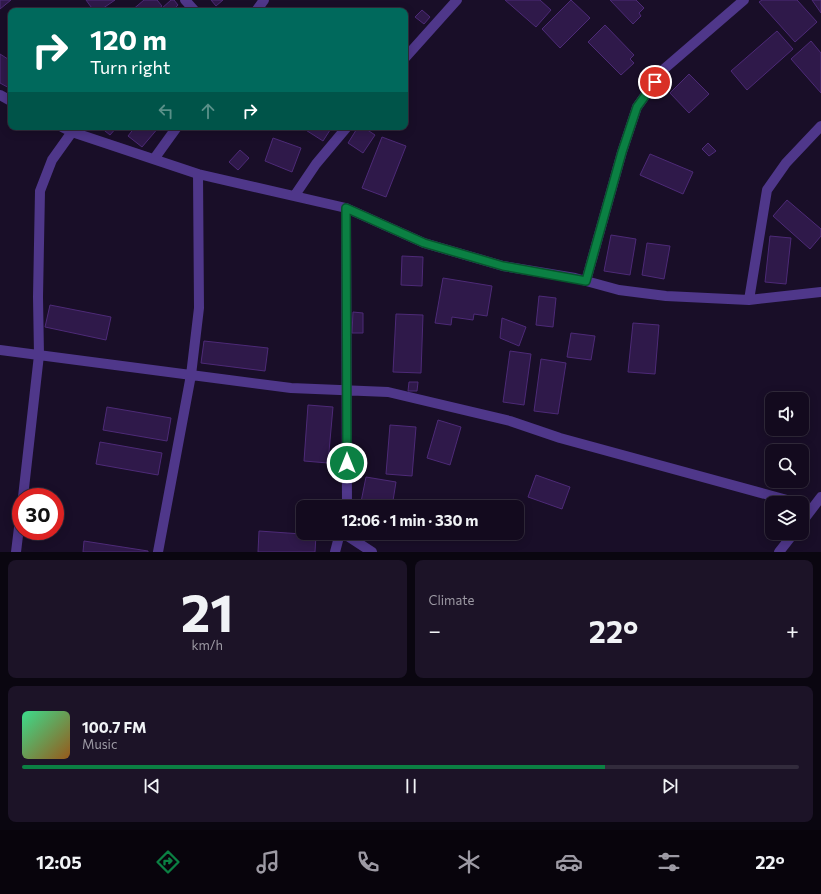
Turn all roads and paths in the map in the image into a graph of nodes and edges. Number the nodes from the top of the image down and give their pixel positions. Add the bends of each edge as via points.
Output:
1 (185, 0) edge
2 (457, 0) edge
3 (744, 0) edge
4 (192, 8) edge
5 (408, 55) edge
6 (821, 126) edge
7 (68, 130) edge
8 (175, 130) edge
9 (344, 130) edge
10 (72, 132) junction
11 (154, 159) junction
12 (198, 174) junction
13 (295, 195) junction
14 (346, 208) junction
15 (586, 281) junction
16 (821, 292) edge
17 (749, 300) junction
18 (0, 350) edge
19 (39, 355) junction
20 (191, 375) junction
21 (347, 390) junction
22 (24, 488) edge
23 (772, 496) edge
24 (821, 497) edge
25 (347, 500) edge
26 (809, 506) edge
27 (814, 507) junction
28 (809, 513) edge
29 (17, 540) edge
30 (339, 540) edge
31 (352, 540) edge
32 (788, 540) edge
33 (16, 552) edge
34 (158, 552) edge
35 (335, 552) edge
36 (372, 552) edge
37 (779, 552) edge

1 - 4 street
2 - 5 street
3 - 15 street via 664,70 637,107
6 - 17 street via 786,163 767,190
7 - 10 street
8 - 11 street
9 - 13 street via 316,164
10 - 11 street
10 - 19 street via 52,160 40,191
11 - 12 street
12 - 13 street
12 - 20 street via 199,308
13 - 14 street
14 - 15 street via 424,243 503,266
14 - 21 street
15 - 17 street via 619,290 666,296
16 - 17 street
18 - 19 street
19 - 20 street
19 - 22 street
20 - 21 street via 291,388
20 - 34 street
21 - 23 street via 388,392 510,421 560,438
21 - 25 street
24 - 27 street
26 - 27 street
27 - 28 street
29 - 33 street
30 - 35 street
31 - 36 street
32 - 37 street

